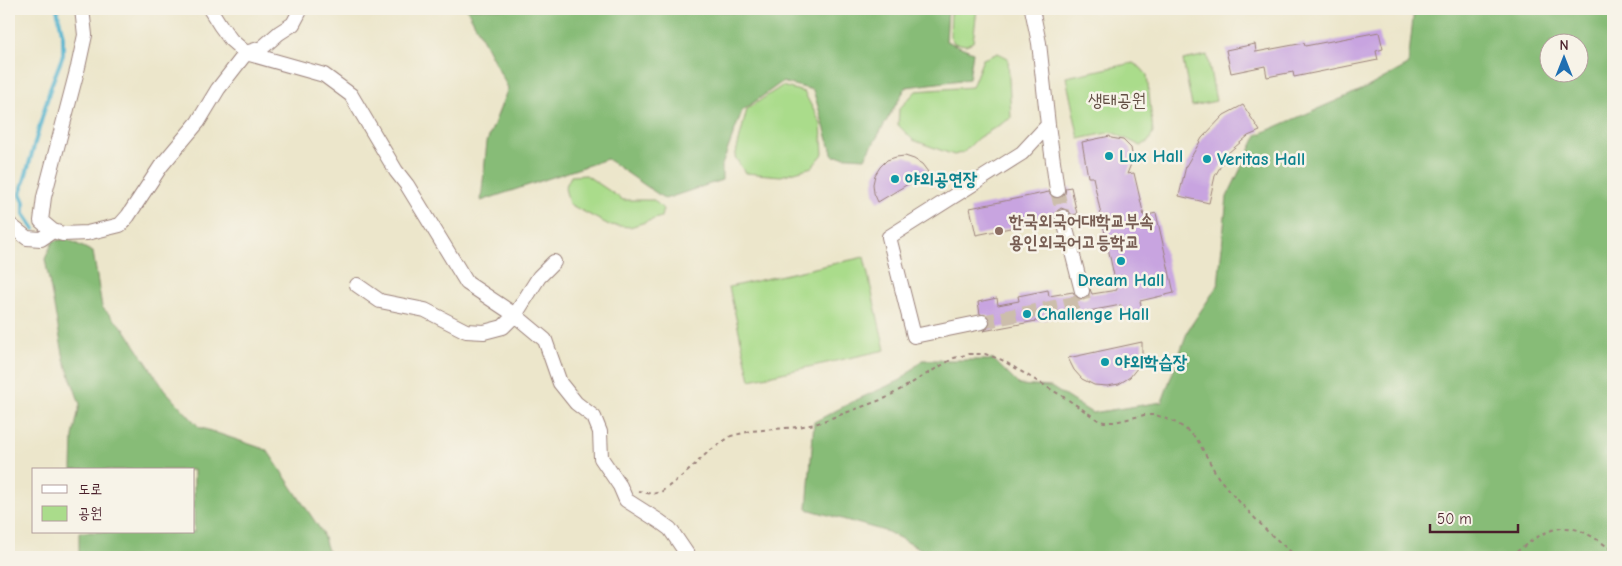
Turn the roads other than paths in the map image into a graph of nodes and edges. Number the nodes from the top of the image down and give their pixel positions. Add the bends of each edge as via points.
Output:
1 (82, 9) edge
2 (210, 9) edge
3 (301, 9) edge
4 (1032, 9) edge
5 (246, 53) junction
6 (1048, 125) junction
7 (1056, 190) tunnel mouth
8 (1063, 217) tunnel mouth
9 (9, 224) edge
10 (53, 231) junction
11 (554, 262) dead end
12 (356, 285) dead end
13 (1082, 291) dead end
14 (515, 316) junction
15 (982, 322) tunnel mouth
16 (689, 557) edge

1 - 10 street via 85,35 44,197 41,221
2 - 5 street via 231,40
3 - 5 street via 293,24 262,48
4 - 6 street
5 - 10 street via 120,225 87,233
5 - 14 street via 324,75 351,95 467,283
6 - 7 street
6 - 15 street via 1022,153 889,237 914,336
8 - 13 street
9 - 10 street via 27,238 41,239
11 - 14 street via 539,276
12 - 14 street via 380,302 425,310 466,331 484,332 503,326
14 - 16 street via 545,340 560,383 576,403 594,417 600,432 601,458 626,500 659,520

